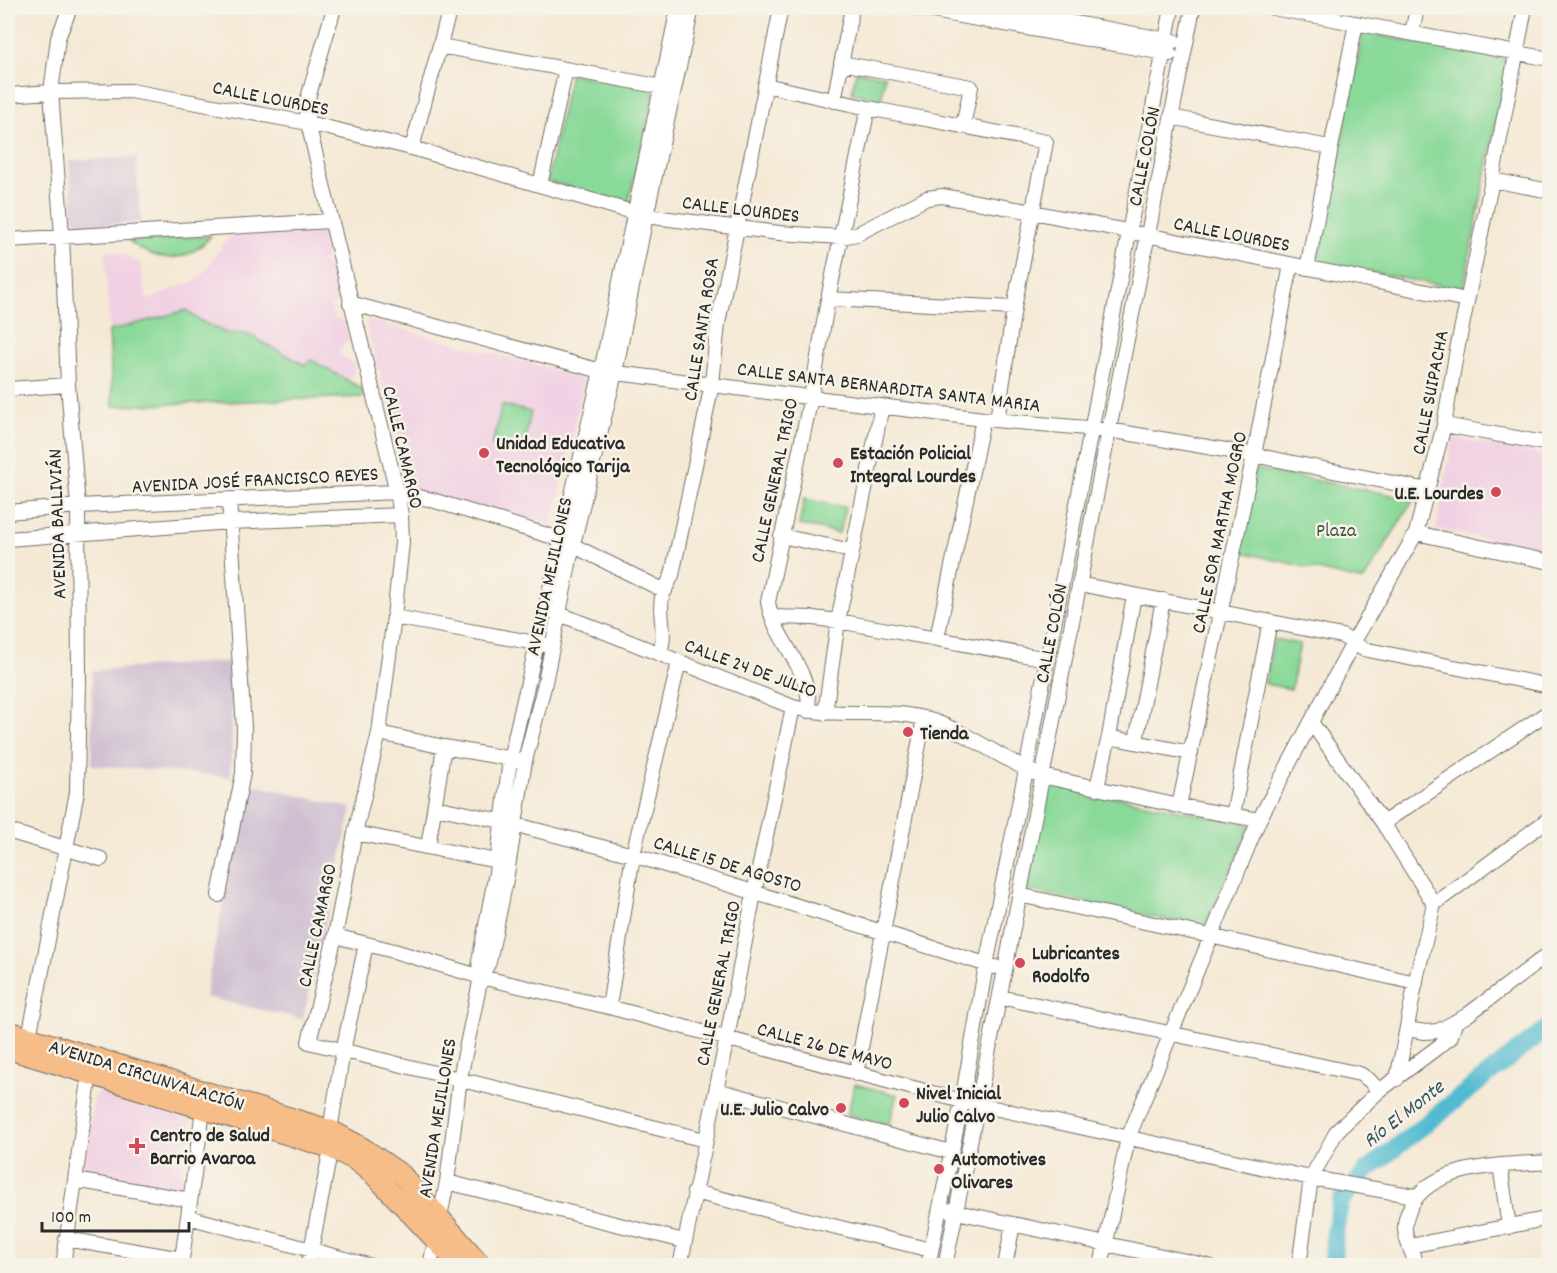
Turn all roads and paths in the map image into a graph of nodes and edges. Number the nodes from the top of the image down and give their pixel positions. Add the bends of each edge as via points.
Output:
1 (70, 8) edge
2 (330, 8) edge
3 (450, 8) edge
4 (678, 8) edge
5 (692, 8) edge
6 (781, 8) edge
7 (852, 8) edge
8 (916, 8) edge
9 (992, 8) edge
10 (1172, 8) edge
11 (1193, 8) edge
12 (1273, 8) edge
13 (1417, 8) edge
14 (1526, 8) edge
15 (1302, 10) edge
16 (1356, 23) junction
17 (1412, 33) junction
18 (1185, 42) junction
19 (440, 46) junction
20 (1165, 46) junction
21 (1515, 52) junction
22 (1182, 57) junction
23 (1550, 59) edge
24 (841, 63) junction
25 (566, 69) junction
26 (661, 85) junction
27 (765, 85) junction
28 (675, 90) junction
29 (51, 92) junction
30 (8, 95) edge
31 (834, 101) junction
32 (868, 108) junction
33 (1171, 117) junction
34 (308, 123) junction
35 (963, 126) junction
36 (1329, 147) junction
37 (412, 148) junction
38 (1492, 180) junction
39 (540, 185) junction
40 (1550, 191) edge
41 (1033, 212) junction
42 (641, 214) junction
43 (331, 221) junction
44 (736, 228) junction
45 (1129, 232) junction
46 (62, 236) junction
47 (1148, 236) junction
48 (841, 237) junction
49 (8, 240) edge
50 (1291, 265) junction
51 (1306, 268) junction
52 (828, 299) junction
53 (1467, 300) junction
54 (350, 303) junction
55 (1014, 308) junction
56 (601, 371) junction
57 (615, 373) junction
58 (712, 384) junction
59 (68, 385) junction
60 (8, 389) edge
61 (811, 397) junction
62 (882, 406) junction
63 (990, 419) junction
64 (1444, 425) junction
65 (1090, 429) junction
66 (1109, 430) junction
67 (1550, 444) edge
68 (1254, 455) junction
69 (1428, 490) junction
70 (397, 492) junction
71 (229, 500) junction
72 (78, 506) junction
73 (8, 512) edge
74 (401, 515) junction
75 (230, 522) junction
76 (1416, 533) junction
77 (79, 534) junction
78 (781, 536) junction
79 (8, 539) edge
80 (567, 542) junction
81 (852, 551) junction
82 (1550, 562) edge
83 (1079, 584) junction
84 (665, 591) junction
85 (1134, 595) junction
86 (1163, 600) junction
87 (544, 610) junction
88 (1221, 612) junction
89 (559, 613) junction
90 (394, 617) junction
91 (772, 617) junction
92 (838, 621) junction
93 (1270, 621) junction
94 (937, 638) junction
95 (537, 643) junction
96 (1353, 643) junction
97 (552, 646) junction
98 (659, 654) junction
99 (1047, 659) junction
100 (680, 662) junction
101 (1550, 686) edge
102 (793, 707) junction
103 (808, 711) junction
104 (1550, 711) edge
105 (825, 713) junction
106 (924, 718) junction
107 (1311, 722) junction
108 (379, 732) junction
109 (1109, 737) junction
110 (1136, 741) junction
111 (444, 747) junction
112 (1191, 753) junction
113 (510, 759) junction
114 (525, 761) junction
115 (1026, 770) junction
116 (1042, 776) junction
117 (1097, 787) junction
118 (1179, 806) junction
119 (435, 807) junction
120 (1233, 815) junction
121 (1550, 818) edge
122 (1259, 819) junction
123 (507, 823) junction
124 (1383, 823) junction
125 (8, 831) edge
126 (355, 833) junction
127 (428, 847) junction
128 (67, 849) junction
129 (633, 855) junction
130 (101, 859) dead end
131 (497, 861) junction
132 (754, 893) junction
133 (219, 895) dead end
134 (1019, 895) junction
135 (1434, 904) junction
136 (883, 931) junction
137 (335, 936) junction
138 (1210, 936) junction
139 (366, 944) junction
140 (1550, 953) edge
141 (987, 965) junction
142 (1005, 970) junction
143 (481, 977) junction
144 (1416, 983) junction
145 (1000, 997) junction
146 (609, 1007) junction
147 (1456, 1021) junction
148 (1407, 1029) junction
149 (8, 1031) edge
150 (1170, 1032) junction
151 (29, 1037) junction
152 (727, 1038) junction
153 (8, 1049) edge
154 (343, 1051) junction
155 (91, 1066) junction
156 (856, 1074) junction
157 (460, 1078) junction
158 (1397, 1079) junction
159 (716, 1090) junction
160 (1379, 1091) junction
161 (962, 1101) junction
162 (977, 1105) junction
163 (202, 1110) junction
164 (1128, 1138) junction
165 (330, 1139) junction
166 (705, 1140) junction
167 (951, 1152) junction
168 (1550, 1162) edge
169 (1500, 1165) junction
170 (1311, 1178) junction
171 (75, 1180) junction
172 (447, 1182) junction
173 (694, 1192) junction
174 (1415, 1196) junction
175 (190, 1200) junction
176 (939, 1208) junction
177 (955, 1212) junction
178 (188, 1217) junction
179 (440, 1217) junction
180 (1550, 1218) edge
181 (1013, 1224) junction
182 (1509, 1227) junction
183 (436, 1238) junction
184 (66, 1239) junction
185 (684, 1241) junction
186 (1106, 1243) junction
187 (1410, 1246) junction
188 (311, 1250) junction
189 (931, 1250) junction
190 (181, 1262) edge
191 (63, 1266) edge
192 (308, 1266) edge
193 (371, 1266) edge
194 (430, 1266) edge
195 (460, 1266) edge
196 (482, 1266) edge
197 (680, 1266) edge
198 (928, 1266) edge
199 (945, 1266) edge
200 (1005, 1266) edge
201 (1101, 1266) edge
202 (1209, 1266) edge
203 (1299, 1266) edge
204 (1416, 1266) edge

1 - 29 street, AVENIDA BALLIVIÁN via 58,38
2 - 34 street, CALLE CAMARGO via 306,105
3 - 19 street
4 - 26 street, AVENIDA MEJILLONES
5 - 28 street, AVENIDA MEJILLONES
6 - 27 street, CALLE SANTA ROSA
7 - 24 street
8 - 20 street
9 - 20 street
10 - 20 street, CALLE COLÓN
11 - 18 street, CALLE COLÓN
12 - 15 street
13 - 17 street
14 - 21 street, CALLE SUIPACHA
15 - 16 street
16 - 17 street
16 - 36 street
17 - 21 street
18 - 20 street
18 - 22 street, CALLE COLÓN
19 - 25 street
19 - 37 street
20 - 22 street
20 - 45 street, CALLE COLÓN
21 - 23 street
21 - 38 street, CALLE SUIPACHA
22 - 33 street, CALLE COLÓN
24 - 31 street
24 - 35 street via 971,87
25 - 26 street
25 - 39 street
26 - 28 street
26 - 42 street, AVENIDA MEJILLONES
27 - 31 street
27 - 44 street, CALLE SANTA ROSA
28 - 42 street, AVENIDA MEJILLONES
29 - 30 street, CALLE LOURDES
29 - 34 street, CALLE LOURDES via 131,91
29 - 46 street, AVENIDA BALLIVIÁN
31 - 32 street
32 - 35 street
32 - 48 street, CALLE GENERAL TRIGO
33 - 36 street
33 - 47 street, CALLE COLÓN
34 - 37 street, CALLE LOURDES
34 - 43 street, CALLE CAMARGO
35 - 41 street via 1046,142
36 - 51 street
37 - 39 street, CALLE LOURDES
38 - 40 street
38 - 53 street, CALLE SUIPACHA
39 - 42 street, CALLE LOURDES
41 - 45 street, CALLE LOURDES
41 - 48 street, CALLE LOURDES via 942,196 927,198 857,234
41 - 55 street
42 - 44 street, CALLE LOURDES
42 - 56 street, AVENIDA MEJILLONES
42 - 57 street, AVENIDA MEJILLONES
43 - 46 street
43 - 54 street, CALLE CAMARGO
44 - 48 street, CALLE LOURDES
44 - 58 street, CALLE SANTA ROSA via 718,323
45 - 47 street, CALLE LOURDES
45 - 65 street, CALLE COLÓN
46 - 49 street
46 - 59 street, AVENIDA BALLIVIÁN
47 - 50 street, CALLE LOURDES
47 - 66 street, CALLE COLÓN
48 - 52 street, CALLE GENERAL TRIGO
50 - 51 street, CALLE LOURDES
50 - 68 street, CALLE SOR MARTHA MOGRO
51 - 53 street, CALLE LOURDES
52 - 55 street
52 - 61 street, CALLE GENERAL TRIGO
53 - 64 street, CALLE SUIPACHA
54 - 56 street, CALLE SANTA BERNARDITA SANTA MARIA
54 - 70 street, CALLE CAMARGO
55 - 63 street
56 - 57 street, CALLE SANTA BERNARDITA SANTA MARIA
56 - 80 street, AVENIDA MEJILLONES
57 - 58 street, CALLE SANTA BERNARDITA SANTA MARIA
57 - 80 street, AVENIDA MEJILLONES
58 - 61 street, CALLE SANTA BERNARDITA SANTA MARIA
58 - 84 street, CALLE SANTA ROSA via 672,575
59 - 60 street
59 - 72 street, AVENIDA BALLIVIÁN
61 - 62 street, CALLE SANTA BERNARDITA SANTA MARIA
61 - 78 street, CALLE GENERAL TRIGO
62 - 63 street, CALLE SANTA BERNARDITA SANTA MARIA
62 - 81 street
63 - 65 street, CALLE SANTA BERNARDITA SANTA MARIA
63 - 94 street
64 - 67 street
64 - 69 street, CALLE SUIPACHA
65 - 66 street, CALLE SANTA BERNARDITA SANTA MARIA
65 - 99 street, CALLE COLÓN
66 - 68 street, CALLE SANTA BERNARDITA SANTA MARIA
66 - 83 street, CALLE COLÓN
68 - 69 street, CALLE SANTA BERNARDITA SANTA MARIA
68 - 88 street, CALLE SOR MARTHA MOGRO
69 - 76 street, CALLE SUIPACHA
70 - 71 street, AVENIDA JOSÉ FRANCISCO REYES
70 - 74 street, CALLE CAMARGO
70 - 80 street, AVENIDA JOSÉ FRANCISCO REYES
71 - 72 street, AVENIDA JOSÉ FRANCISCO REYES
71 - 75 street
72 - 73 street, AVENIDA JOSÉ FRANCISCO REYES
72 - 77 street, AVENIDA BALLIVIÁN
74 - 75 street
74 - 90 street, CALLE CAMARGO
75 - 77 street
75 - 133 street via 244,728 243,773
76 - 82 street
76 - 96 street, CALLE SUIPACHA
77 - 79 street
77 - 128 street, AVENIDA BALLIVIÁN via 77,792
78 - 81 street
78 - 91 street, CALLE GENERAL TRIGO via 768,602
80 - 84 street, AVENIDA JOSÉ FRANCISCO REYES
80 - 87 street, AVENIDA MEJILLONES
80 - 89 street, AVENIDA MEJILLONES
81 - 92 street
83 - 85 street
83 - 116 street, CALLE COLÓN
84 - 98 street, CALLE SANTA ROSA via 661,607 663,645
85 - 86 street
85 - 109 street
86 - 88 street
86 - 110 street
87 - 89 street, CALLE 24 DE JULIO
87 - 95 street, AVENIDA MEJILLONES
88 - 93 street
88 - 112 street, CALLE SOR MARTHA MOGRO
89 - 97 street, AVENIDA MEJILLONES
89 - 98 street, CALLE 24 DE JULIO
90 - 95 street
90 - 108 street, CALLE CAMARGO
91 - 92 street
91 - 103 street, CALLE GENERAL TRIGO via 804,681 810,699
92 - 94 street
92 - 105 street
93 - 96 street via 1342,636
93 - 120 street
94 - 99 street
95 - 97 street
95 - 113 street, AVENIDA MEJILLONES
96 - 101 street via 1363,649
96 - 107 street, CALLE SUIPACHA
97 - 114 street, AVENIDA MEJILLONES
98 - 100 street, CALLE 24 DE JULIO
99 - 115 street, CALLE COLÓN
100 - 102 street, CALLE 24 DE JULIO
100 - 129 street
102 - 103 street, CALLE 24 DE JULIO
102 - 132 street, CALLE GENERAL TRIGO
103 - 105 street, CALLE 24 DE JULIO
104 - 124 street
105 - 106 street, CALLE 24 DE JULIO
106 - 115 street, CALLE 24 DE JULIO
106 - 136 street
107 - 122 street, CALLE SUIPACHA
107 - 124 street
108 - 111 street
108 - 126 street, CALLE CAMARGO
109 - 110 street
109 - 117 street
110 - 112 street
111 - 113 street
111 - 119 street
112 - 118 street, CALLE SOR MARTHA MOGRO
113 - 114 street
113 - 123 street, AVENIDA MEJILLONES
114 - 123 street, AVENIDA MEJILLONES
115 - 116 street, CALLE 24 DE JULIO
115 - 141 street, CALLE COLÓN
116 - 117 street, CALLE 24 DE JULIO
116 - 134 street, CALLE COLÓN
117 - 118 street, CALLE 24 DE JULIO
118 - 120 street, CALLE 24 DE JULIO
119 - 123 street, CALLE 15 DE AGOSTO
119 - 127 street
120 - 122 street, CALLE 24 DE JULIO
121 - 135 street
122 - 138 street, CALLE SUIPACHA
123 - 129 street, CALLE 15 DE AGOSTO
123 - 131 street, AVENIDA MEJILLONES
123 - 143 street, AVENIDA MEJILLONES via 506,880 489,962
124 - 135 street
125 - 128 street
126 - 127 street
126 - 137 street, CALLE CAMARGO
127 - 131 street
128 - 130 street
128 - 151 street, AVENIDA BALLIVIÁN
129 - 132 street, CALLE 15 DE AGOSTO
129 - 146 street
131 - 143 street, AVENIDA MEJILLONES via 479,961
132 - 136 street, CALLE 15 DE AGOSTO
132 - 152 street, CALLE GENERAL TRIGO
134 - 138 street
134 - 142 street, CALLE COLÓN
135 - 144 street
136 - 141 street, CALLE 15 DE AGOSTO
136 - 156 street
137 - 139 street, CALLE 26 DE MAYO
137 - 154 street, CALLE CAMARGO via 309,1042
138 - 144 street
138 - 150 street
139 - 143 street, CALLE 26 DE MAYO
139 - 154 street
140 - 147 street
141 - 142 street, CALLE 15 DE AGOSTO
141 - 161 street, CALLE COLÓN
142 - 145 street, CALLE COLÓN
143 - 146 street, CALLE 26 DE MAYO
143 - 157 street, AVENIDA MEJILLONES
144 - 148 street
145 - 150 street
145 - 162 street, CALLE COLÓN
146 - 152 street, CALLE 26 DE MAYO
147 - 148 street via 1438,1031
147 - 158 street via 1450,1038
148 - 158 street
149 - 151 highway, AVENIDA CIRCUNVALACIÓN
150 - 160 street via 1360,1074
150 - 164 street
151 - 155 highway, AVENIDA CIRCUNVALACIÓN
152 - 156 street, CALLE 26 DE MAYO
152 - 159 street, CALLE GENERAL TRIGO
153 - 155 highway, AVENIDA CIRCUNVALACIÓN
154 - 157 street
154 - 165 street
155 - 163 highway, AVENIDA CIRCUNVALACIÓN
155 - 165 highway, AVENIDA CIRCUNVALACIÓN
155 - 171 street
156 - 161 street, CALLE 26 DE MAYO
157 - 166 street
157 - 172 street, AVENIDA MEJILLONES
158 - 160 street
159 - 166 street, CALLE GENERAL TRIGO
159 - 167 street
160 - 170 street via 1337,1131
161 - 162 street, CALLE 26 DE MAYO
161 - 167 street, CALLE COLÓN
162 - 164 street, CALLE 26 DE MAYO
162 - 177 street, CALLE COLÓN
163 - 165 highway, AVENIDA CIRCUNVALACIÓN
163 - 175 street
164 - 170 street, CALLE 26 DE MAYO
164 - 186 street
165 - 179 highway, AVENIDA CIRCUNVALACIÓN via 363,1148 402,1175
165 - 183 highway, AVENIDA CIRCUNVALACIÓN via 375,1176
165 - 188 street
166 - 173 street, CALLE GENERAL TRIGO
167 - 176 street, CALLE COLÓN
168 - 169 street
169 - 174 street via 1446,1177 1428,1184
169 - 182 street
170 - 174 street, CALLE 26 DE MAYO
170 - 203 street
171 - 175 street
171 - 184 street
172 - 179 street, AVENIDA MEJILLONES
172 - 185 street
173 - 185 street, CALLE GENERAL TRIGO
173 - 189 street
174 - 187 street via 1405,1218
175 - 178 street
176 - 177 street
176 - 189 street, CALLE COLÓN
177 - 181 street
177 - 199 street, CALLE COLÓN
178 - 188 street
178 - 190 street
179 - 183 street, AVENIDA MEJILLONES
179 - 196 highway, AVENIDA CIRCUNVALACIÓN
180 - 182 street
181 - 186 street
181 - 200 street
182 - 187 street
183 - 194 street, AVENIDA MEJILLONES
183 - 195 highway, AVENIDA CIRCUNVALACIÓN
184 - 190 street
184 - 191 street
185 - 197 street, CALLE GENERAL TRIGO
186 - 201 street
186 - 202 street
187 - 204 street
188 - 192 street
188 - 193 street
189 - 198 street, CALLE COLÓN

